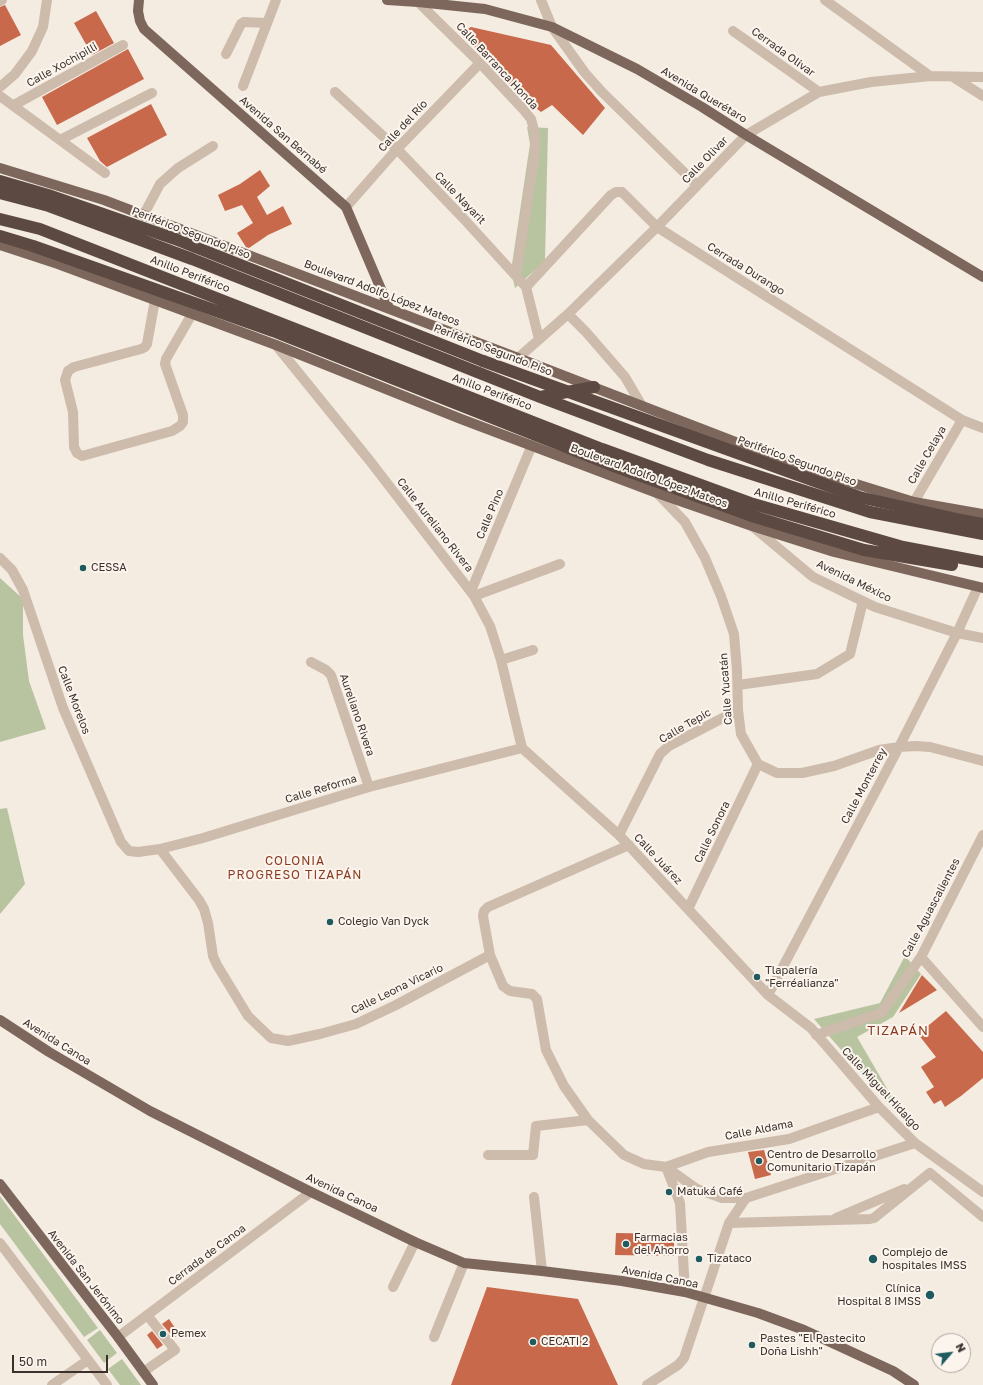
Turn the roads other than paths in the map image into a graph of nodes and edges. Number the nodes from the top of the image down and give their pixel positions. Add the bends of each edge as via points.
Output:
1 (47, 0) edge
2 (139, 0) edge
3 (276, 0) edge
4 (387, 0) edge
5 (541, 0) edge
6 (825, 0) edge
7 (418, 2) junction
8 (267, 23) junction
9 (552, 27) junction
10 (733, 30) dead end
11 (122, 45) dead end
12 (226, 54) dead end
13 (480, 63) junction
14 (930, 76) junction
15 (953, 77) junction
16 (983, 77) edge
17 (243, 86) dead end
18 (0, 87) edge
19 (335, 92) dead end
20 (819, 92) junction
21 (152, 93) dead end
22 (0, 96) edge
23 (983, 96) edge
24 (14, 105) junction
25 (746, 135) junction
26 (60, 140) junction
27 (213, 146) dead end
28 (397, 149) junction
29 (0, 168) edge
30 (105, 173) dead end
31 (0, 181) edge
32 (697, 185) junction
33 (0, 193) edge
34 (346, 206) junction
35 (143, 216) junction
36 (0, 219) edge
37 (657, 227) junction
38 (0, 236) edge
39 (0, 245) edge
40 (516, 275) junction
41 (983, 277) edge
42 (526, 287) junction
43 (156, 300) junction
44 (389, 308) junction
45 (192, 314) junction
46 (568, 314) junction
47 (539, 339) junction
48 (276, 345) junction
49 (518, 358) junction
50 (594, 387) junction
51 (540, 397) junction
52 (642, 406) junction
53 (962, 420) junction
54 (983, 428) edge
55 (532, 445) junction
56 (657, 493) junction
57 (914, 502) junction
58 (983, 514) edge
59 (983, 524) edge
60 (752, 526) junction
61 (983, 534) edge
62 (0, 558) edge
63 (983, 562) edge
64 (560, 564) dead end
65 (983, 570) edge
66 (980, 587) edge
67 (472, 594) junction
68 (863, 601) junction
69 (957, 633) junction
70 (983, 638) edge
71 (533, 650) dead end
72 (501, 660) junction
73 (311, 662) dead end
74 (738, 685) junction
75 (738, 710) junction
76 (899, 747) junction
77 (522, 748) junction
78 (983, 761) edge
79 (758, 764) junction
80 (369, 787) junction
81 (619, 835) junction
82 (983, 835) edge
83 (629, 845) junction
84 (160, 849) junction
85 (129, 851) joint
86 (688, 909) junction
87 (490, 955) junction
88 (921, 957) junction
89 (768, 994) junction
90 (0, 1020) edge
91 (983, 1027) edge
92 (816, 1034) junction
93 (879, 1107) junction
94 (588, 1120) junction
95 (915, 1143) junction
96 (488, 1154) dead end
97 (666, 1167) junction
98 (0, 1184) edge
99 (917, 1184) junction
100 (311, 1192) junction
101 (983, 1192) edge
102 (534, 1198) dead end
103 (746, 1198) junction
104 (983, 1217) edge
105 (830, 1221) junction
106 (729, 1223) junction
107 (415, 1242) junction
108 (0, 1243) edge
109 (464, 1263) junction
110 (542, 1270) junction
111 (393, 1287) dead end
112 (685, 1292) junction
113 (704, 1298) junction
114 (147, 1315) junction
115 (118, 1337) junction
116 (434, 1338) dead end
117 (88, 1360) junction
118 (143, 1372) junction
119 (52, 1385) edge
120 (107, 1385) edge
121 (153, 1385) edge
122 (647, 1385) edge
123 (914, 1385) edge

1 - 18 street via 43,26 32,51 15,74
2 - 34 main road, Avenida San Bernabé via 138,11 144,29
3 - 8 street
4 - 7 main road, Avenida Querétaro
5 - 9 street
6 - 14 street
7 - 9 main road, Avenida Querétaro via 485,9
7 - 13 street, Calle Barranca Honda
8 - 12 street via 241,24
8 - 17 street
9 - 25 main road, Avenida Querétaro via 637,69 702,106
9 - 32 street via 602,92
10 - 20 street, Cerrada Olivar
11 - 24 street, Calle Xochipilli
13 - 28 street, Calle del Río
13 - 40 street, Calle Barranca Honda via 531,119 535,134 535,152
14 - 15 street, Calle Olivar
14 - 20 street, Calle Olivar via 871,82
15 - 16 street, Calle Olivar
15 - 23 street
19 - 28 street, Calle Nayarit
20 - 25 street, Calle Olivar
21 - 26 street
22 - 24 street
24 - 26 street
25 - 32 street, Calle Olivar
25 - 41 main road, Avenida Querétaro
26 - 30 street
27 - 35 street via 178,168 160,184
28 - 34 street, Calle del Río
28 - 40 street, Calle Nayarit
29 - 35 main road, Boulevard Adolfo López Mateos via 104,200
31 - 59 highway, Periférico Segundo Piso, bridge via 175,239 482,361 859,497
32 - 37 street, Calle Olivar
33 - 51 highway, Anillo Periférico via 49,206 192,259
34 - 44 main road, Avenida San Bernabé
35 - 44 main road, Boulevard Adolfo López Mateos
36 - 63 highway, Anillo Periférico via 40,229 602,449 750,503 903,547
37 - 42 street, Cerrada Durango via 622,192 616,192
37 - 46 street, Calle Olivar
37 - 53 street, Cerrada Durango
38 - 65 highway via 273,331 611,465 755,517 864,550
39 - 43 main road, Boulevard Adolfo López Mateos
40 - 42 street, Calle Nayarit
42 - 47 street, Calle Nayarit
43 - 45 main road, Boulevard Adolfo López Mateos
43 - 45 street via 145,347 74,367 68,371 65,380 73,412 74,447 82,456 172,431 180,426 184,415 165,364
44 - 49 main road, Boulevard Adolfo López Mateos
45 - 48 main road, Boulevard Adolfo López Mateos
46 - 47 street, Calle Olivar
46 - 52 street via 625,377
47 - 49 street, Calle Olivar
48 - 55 main road, Boulevard Adolfo López Mateos
48 - 67 street, Calle Aureliano Rivera via 370,461
49 - 50 main road, Boulevard Adolfo López Mateos
50 - 51 highway
50 - 52 main road, Boulevard Adolfo López Mateos
51 - 61 highway, Anillo Periférico via 708,460 870,512
52 - 57 main road, Boulevard Adolfo López Mateos via 794,465
53 - 54 street, Cerrada Durango
53 - 57 street, Calle Celaya
55 - 56 main road, Boulevard Adolfo López Mateos
55 - 67 street, Calle Pino
56 - 60 main road, Boulevard Adolfo López Mateos
56 - 74 street, Calle Yucatán via 685,522 705,558 734,634
57 - 58 main road, Boulevard Adolfo López Mateos
60 - 66 main road, Boulevard Adolfo López Mateos via 834,552
60 - 68 street, Avenida México via 813,577
62 - 85 street, Calle Morelos via 12,570 24,590 63,708 121,842
64 - 67 street
66 - 69 street, Calle Monterrey
67 - 72 street, Calle Aureliano Rivera via 490,626
68 - 69 street, Avenida México
68 - 74 street via 850,654 817,674
69 - 70 street, Avenida México
69 - 76 street, Calle Monterrey
71 - 72 street
72 - 77 street, Calle Aureliano Rivera
73 - 80 street, Aureliano Rivera via 331,675
74 - 75 street, Calle Yucatán
75 - 79 street, Calle Yucatán via 741,734
75 - 81 street, Calle Tepic via 669,746 660,754
76 - 78 street via 930,747
76 - 79 street via 802,773 777,773
76 - 89 street, Calle Monterrey
77 - 80 street, Calle Reforma
77 - 81 street, Calle Juárez
79 - 86 street, Calle Sonora
80 - 84 street, Calle Reforma
81 - 83 street, Calle Juárez
82 - 88 street, Calle Aguascalientes
83 - 86 street, Calle Juárez
83 - 87 street via 488,907 483,916
84 - 85 street, Calle Reforma
84 - 87 street, Calle Leona Vicario via 204,909 217,965 248,1016 271,1038 288,1042 356,1024 396,1006
86 - 89 street, Calle Juárez
87 - 94 street via 503,986 510,991 532,994 537,999 546,1050 564,1086
88 - 91 street
88 - 92 street, Calle Aguascalientes via 881,1014
89 - 92 street, Calle Miguel Hidalgo
90 - 100 main road, Avenida Canoa via 150,1112
92 - 93 street, Calle Miguel Hidalgo
93 - 95 street, Calle Miguel Hidalgo
93 - 97 street, Calle Aldama via 788,1139 708,1152
94 - 96 street via 536,1126 533,1155
94 - 97 street via 624,1155 644,1164
95 - 101 street, Calle Miguel Hidalgo
95 - 103 street
97 - 103 street via 697,1189 722,1198
97 - 112 street via 680,1203
98 - 115 main road, Avenida San Jerónimo
99 - 104 street via 930,1173
99 - 105 street
99 - 105 street via 874,1218
100 - 107 main road, Avenida Canoa
100 - 114 street, Cerrada de Canoa
102 - 110 street
103 - 106 street
105 - 106 street
106 - 113 street
107 - 109 main road, Avenida Canoa
107 - 111 street
108 - 117 street
109 - 110 main road, Avenida Canoa
109 - 116 street
110 - 112 main road, Avenida Canoa
112 - 113 main road, Avenida Canoa
113 - 122 street via 684,1358 678,1365
113 - 123 main road, Avenida Canoa via 758,1313 804,1330 893,1371
114 - 115 street, Cerrada de Canoa
114 - 118 street via 175,1350
115 - 118 main road, Avenida San Jerónimo
117 - 119 street
117 - 120 street
118 - 121 main road, Avenida San Jerónimo

